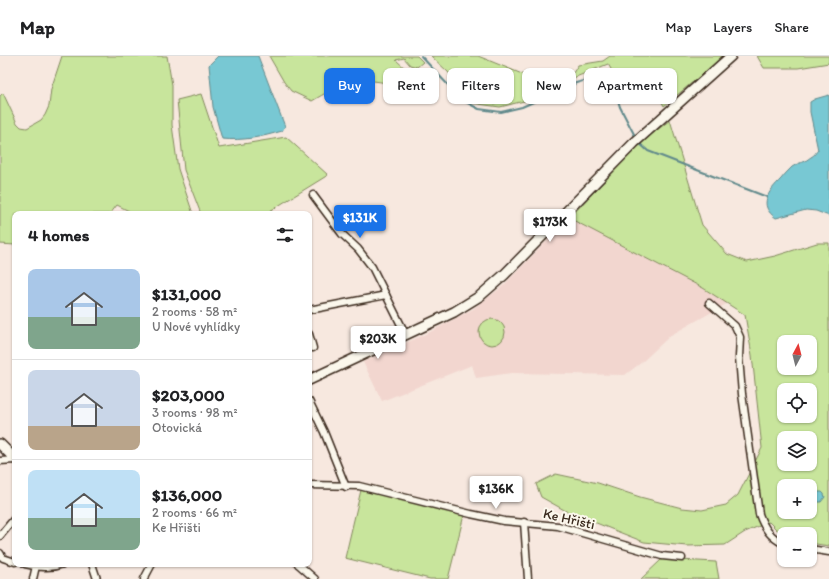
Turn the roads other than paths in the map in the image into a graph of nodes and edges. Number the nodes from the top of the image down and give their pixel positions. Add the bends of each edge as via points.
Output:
1 (731, 56) edge
2 (314, 195) dead end
3 (386, 295) junction
4 (709, 303) dead end
5 (312, 309) edge
6 (406, 335) junction
7 (312, 344) edge
8 (313, 348) dead end
9 (312, 379) edge
10 (312, 407) edge
11 (0, 444) edge
12 (12, 457) edge
13 (12, 460) edge
14 (0, 461) edge
15 (312, 485) edge
16 (346, 487) junction
17 (12, 522) edge
18 (524, 522) junction
19 (0, 536) edge
20 (777, 540) edge
21 (817, 550) edge
22 (829, 552) edge
23 (0, 553) edge
24 (682, 558) dead end
25 (12, 561) edge
26 (36, 567) edge
27 (40, 567) edge
28 (55, 567) edge
29 (93, 567) edge
30 (150, 567) edge
31 (301, 567) edge
32 (33, 579) edge
33 (97, 579) edge
34 (144, 579) edge
35 (315, 579) edge
36 (528, 579) edge

1 - 6 street via 640,137 504,275 480,296 439,320
2 - 3 street via 342,234 372,267
3 - 5 street
3 - 6 street
4 - 20 street via 735,326 740,337 742,394 759,514 764,528
6 - 9 street
7 - 8 street
10 - 16 street
11 - 12 street
13 - 14 street
15 - 16 street, Ke Hřišti
16 - 18 street, Ke Hřišti via 359,486 471,514
17 - 19 street
18 - 24 street, Ke Hřišti via 558,526 662,556
18 - 36 street
21 - 22 street
23 - 25 street via 3,558
26 - 32 street
27 - 28 street
29 - 33 street
30 - 34 street
31 - 35 street

